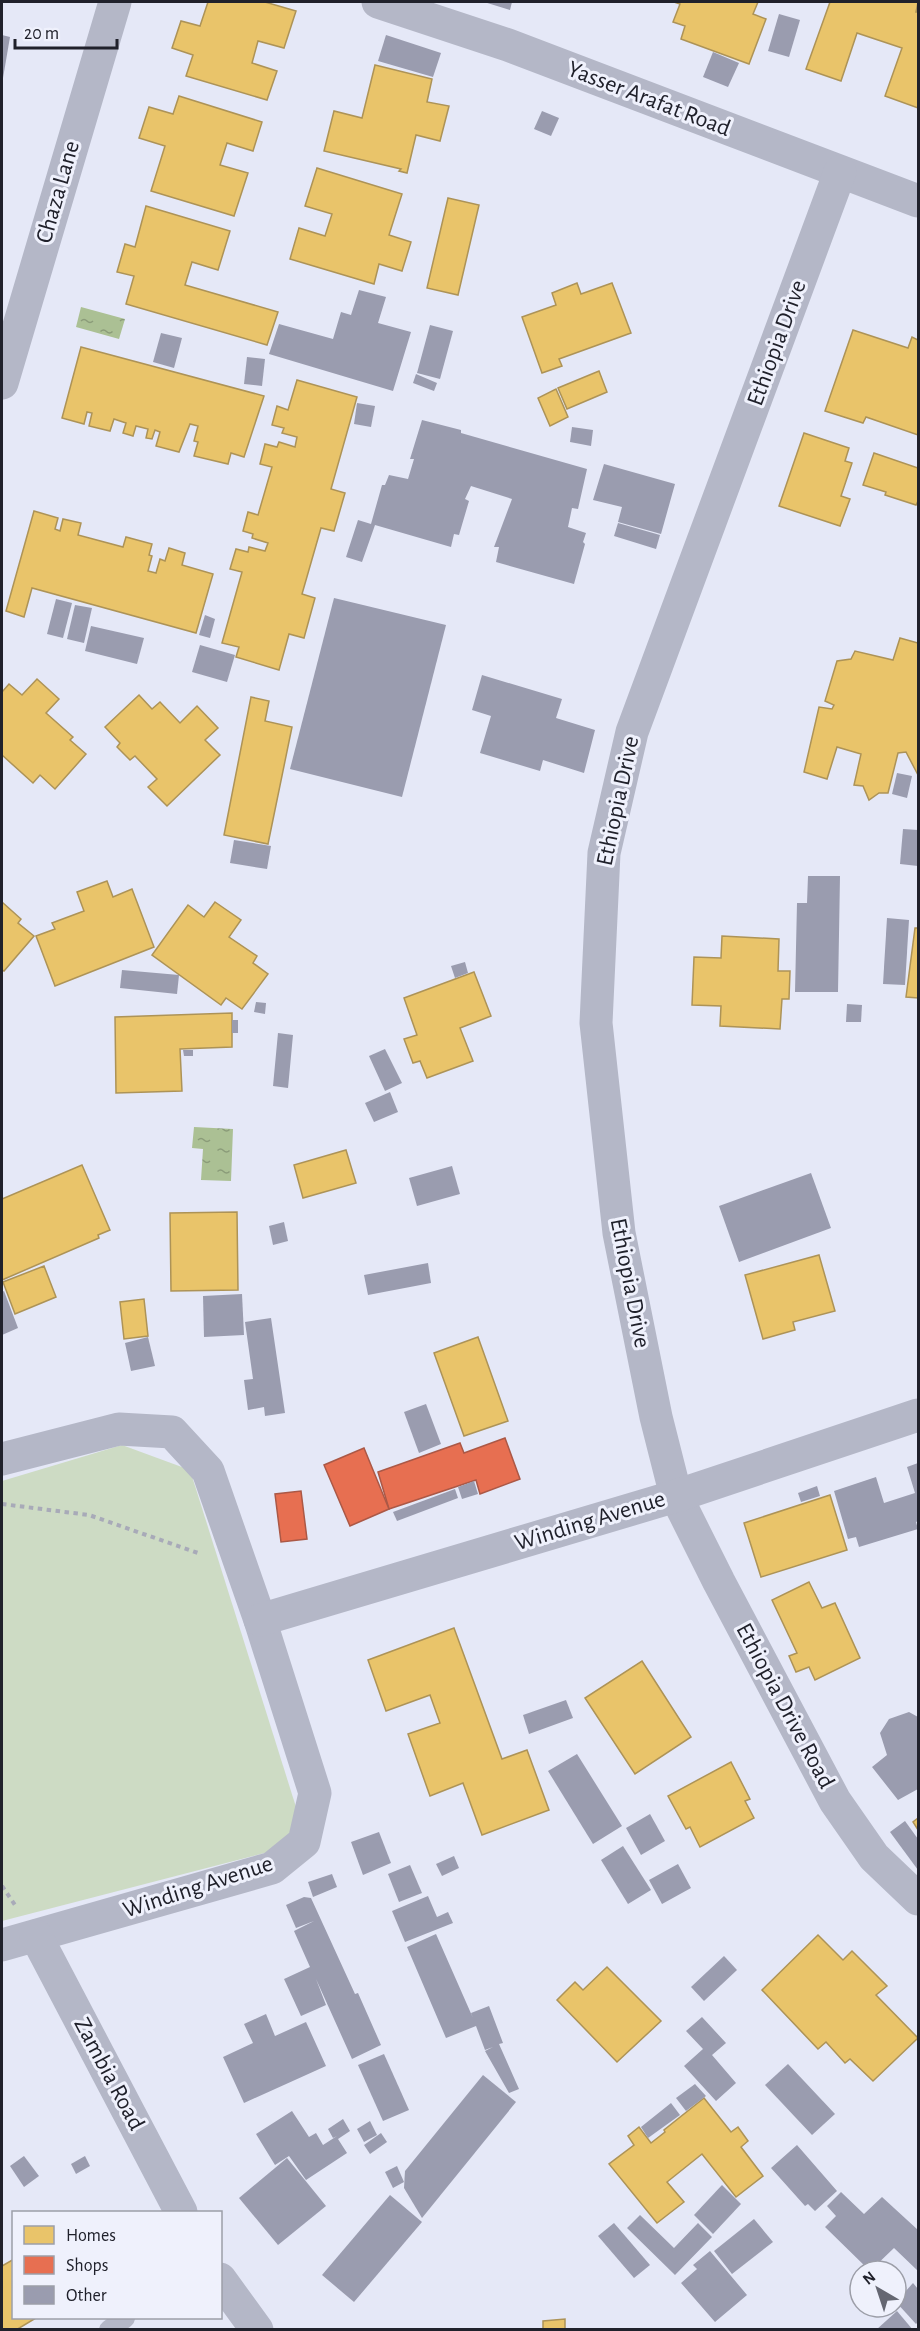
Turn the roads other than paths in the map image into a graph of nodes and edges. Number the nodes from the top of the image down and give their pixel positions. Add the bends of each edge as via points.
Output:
1 (115, 2) edge
2 (378, 2) edge
3 (840, 172) junction
4 (918, 201) edge
5 (2, 383) edge
6 (918, 1415) edge
7 (2, 1459) edge
8 (676, 1496) junction
9 (260, 1620) junction
10 (918, 1899) edge
11 (36, 1936) junction
12 (2, 1945) edge
13 (180, 2211) edge
14 (222, 2282) edge
15 (124, 2319) edge
16 (109, 2330) edge
17 (257, 2330) edge

1 - 5 street, Chaza Lane
2 - 3 street, Yasser Arafat Road via 508,45
3 - 4 street, Yasser Arafat Road
3 - 8 street, Ethiopia Drive via 632,732 604,853 596,1023 617,1221
6 - 8 street, Winding Avenue
7 - 9 street, Winding Avenue via 119,1429 172,1432 208,1471
8 - 9 street, Winding Avenue
8 - 10 street, Ethiopia Drive Road via 835,1801 874,1857
9 - 11 street, Winding Avenue via 315,1793 304,1842 272,1868
11 - 12 street, Winding Avenue
11 - 13 street, Zambia Road
14 - 17 street
15 - 16 lane

